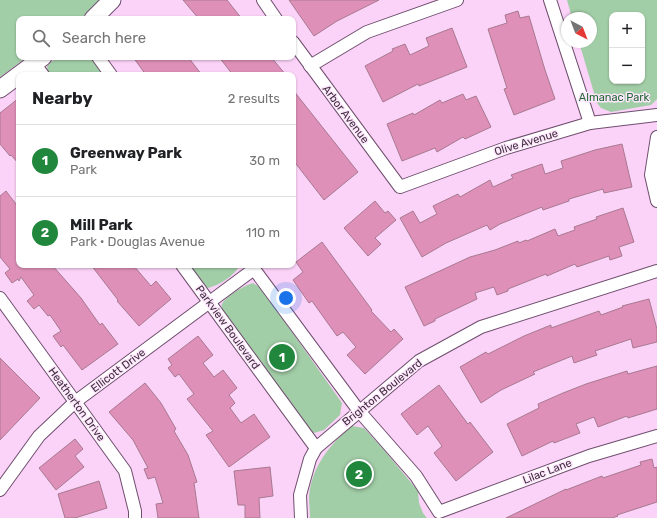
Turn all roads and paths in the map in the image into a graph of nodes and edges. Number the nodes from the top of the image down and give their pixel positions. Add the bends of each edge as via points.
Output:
1 (112, 0) edge
2 (263, 0) edge
3 (458, 0) edge
4 (550, 0) edge
5 (96, 16) edge
6 (274, 16) edge
7 (296, 46) edge
8 (100, 60) edge
9 (40, 65) edge
10 (310, 66) junction
11 (28, 72) edge
12 (109, 72) edge
13 (16, 79) edge
14 (0, 89) edge
15 (657, 114) edge
16 (590, 123) junction
17 (657, 137) edge
18 (400, 187) joint
19 (657, 201) edge
20 (184, 268) edge
21 (251, 268) edge
22 (253, 268) edge
23 (657, 271) edge
24 (0, 298) edge
25 (209, 302) junction
26 (76, 402) junction
27 (359, 411) junction
28 (657, 436) edge
29 (316, 448) junction
30 (0, 490) edge
31 (135, 518) edge
32 (301, 518) edge

1 - 5 street
2 - 6 street
3 - 10 street via 367,32
4 - 16 street
7 - 10 street, Arbor Avenue
8 - 12 street
9 - 11 street
10 - 18 street, Arbor Avenue
13 - 14 street
15 - 16 street, Olive Avenue
16 - 18 street, Olive Avenue via 506,148
17 - 19 street via 651,175
20 - 25 street, Parkview Boulevard
21 - 25 street, Ellicott Drive
22 - 27 street
23 - 27 street, Brighton Boulevard via 481,327 419,361
24 - 26 street, Heatherton Drive
25 - 26 street, Ellicott Drive
25 - 29 street, Parkview Boulevard
26 - 30 street, Ellicott Drive via 39,436
26 - 31 street, Heatherton Drive via 125,471
27 - 28 street, Lilac Lane via 416,476 439,512 589,456
27 - 29 street, Brighton Boulevard
29 - 32 street, Brighton Boulevard via 310,459 300,495

